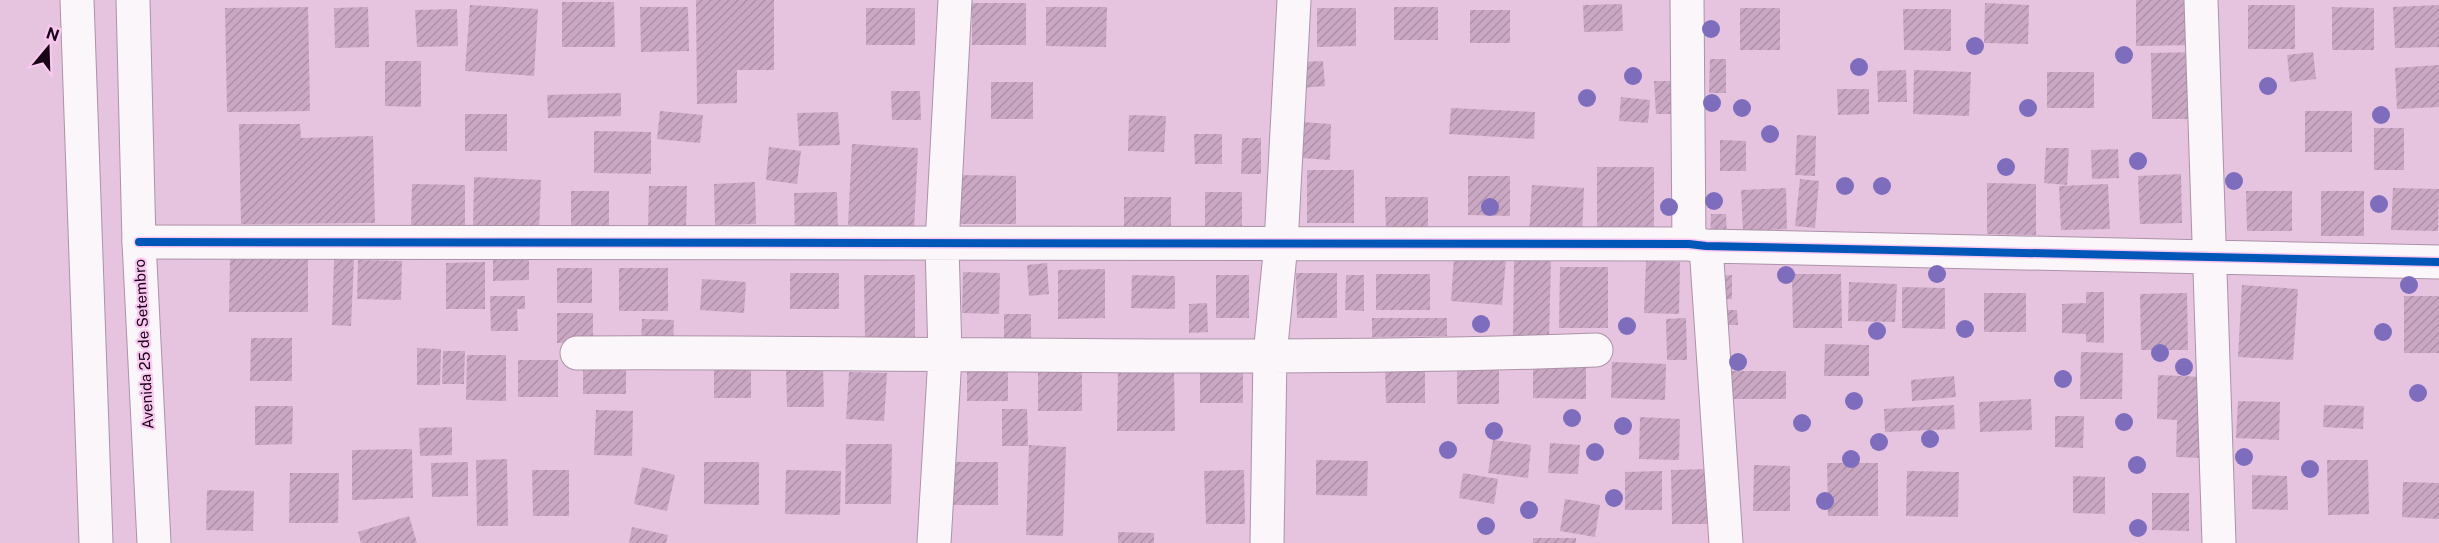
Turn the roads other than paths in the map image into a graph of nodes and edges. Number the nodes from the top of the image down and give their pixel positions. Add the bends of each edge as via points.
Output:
1 (77, 0) edge
2 (133, 0) edge
3 (955, 0) edge
4 (1294, 0) edge
5 (1687, 0) edge
6 (2201, 0) edge
7 (139, 242) junction
8 (942, 244) junction
9 (1281, 244) junction
10 (1697, 245) junction
11 (2210, 257) junction
12 (2439, 262) edge
13 (1596, 350) dead end
14 (577, 352) dead end
15 (1270, 355) junction
16 (945, 356) junction
17 (96, 543) edge
18 (154, 543) edge
19 (934, 543) edge
20 (1267, 543) edge
21 (1726, 543) edge
22 (2219, 543) edge

1 - 17 main road
2 - 7 main road, Avenida 25 de Setembro
3 - 8 main road
4 - 9 main road
5 - 10 main road
6 - 11 main road
7 - 8 main road
7 - 18 main road, Avenida 25 de Setembro
8 - 9 main road
8 - 16 main road
9 - 10 main road
9 - 15 main road
10 - 11 main road
10 - 21 main road
11 - 12 main road
11 - 22 main road
13 - 15 main road
14 - 16 main road
15 - 16 main road
15 - 20 main road
16 - 19 main road

